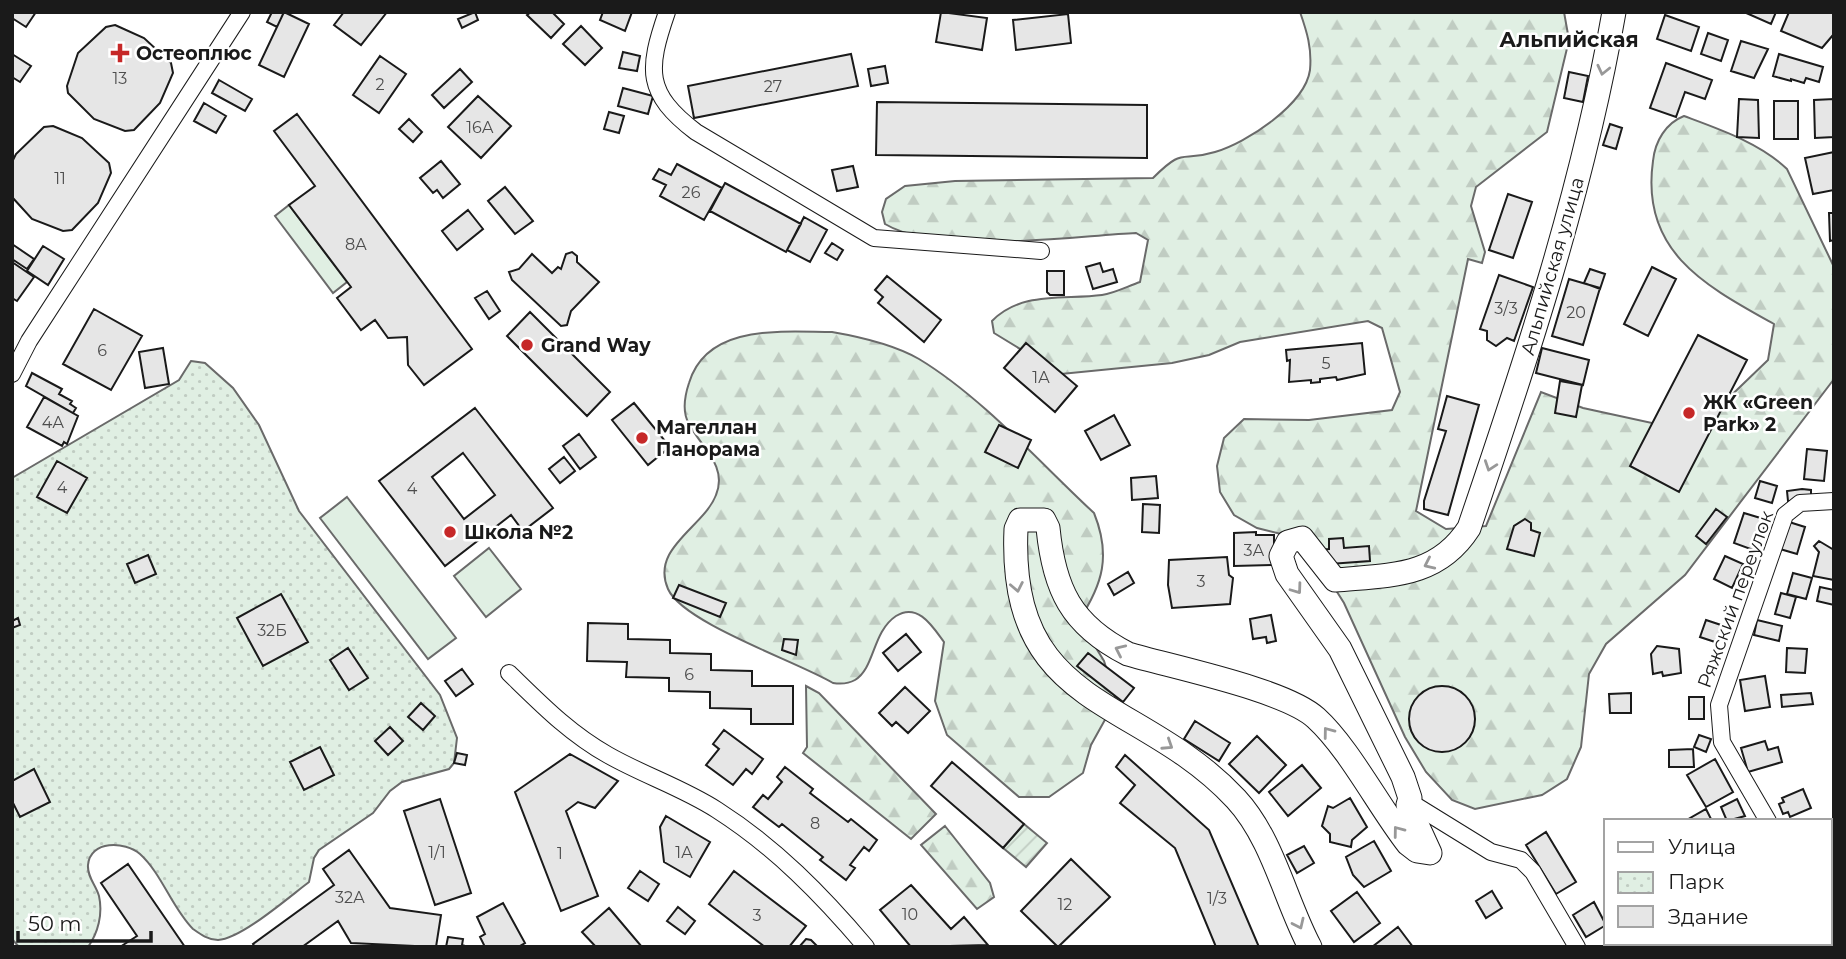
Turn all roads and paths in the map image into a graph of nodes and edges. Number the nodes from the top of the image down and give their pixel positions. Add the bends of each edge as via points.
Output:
1 (242, 12) edge
2 (667, 12) edge
3 (1614, 12) edge
4 (1041, 251) dead end
5 (12, 374) edge
6 (1834, 501) edge
7 (509, 673) dead end
8 (1410, 802) junction
9 (1767, 819) edge
10 (866, 947) edge
11 (1310, 947) edge
12 (1577, 947) edge

1 - 5 street
2 - 4 street via 652,77 676,116 696,132 874,238
3 -> 8 street, Альпийская улица via 1570,213 1469,528 1456,548 1424,568 1375,576 1335,580 1302,538 1284,547 1281,556 1283,567 1340,649 1403,777
6 - 9 street, Ряжский переулок via 1800,503 1785,515 1720,705 1722,742
7 - 10 street via 555,720 715,809 752,835 791,866
8 -> 11 street via 1430,853 1408,844 1327,730 1308,711 1283,698 1107,644 1069,607 1058,584 1044,520 1026,519 1017,524 1018,593 1038,646 1063,676 1199,765 1238,802 1258,832
8 - 12 street via 1491,852 1521,860

